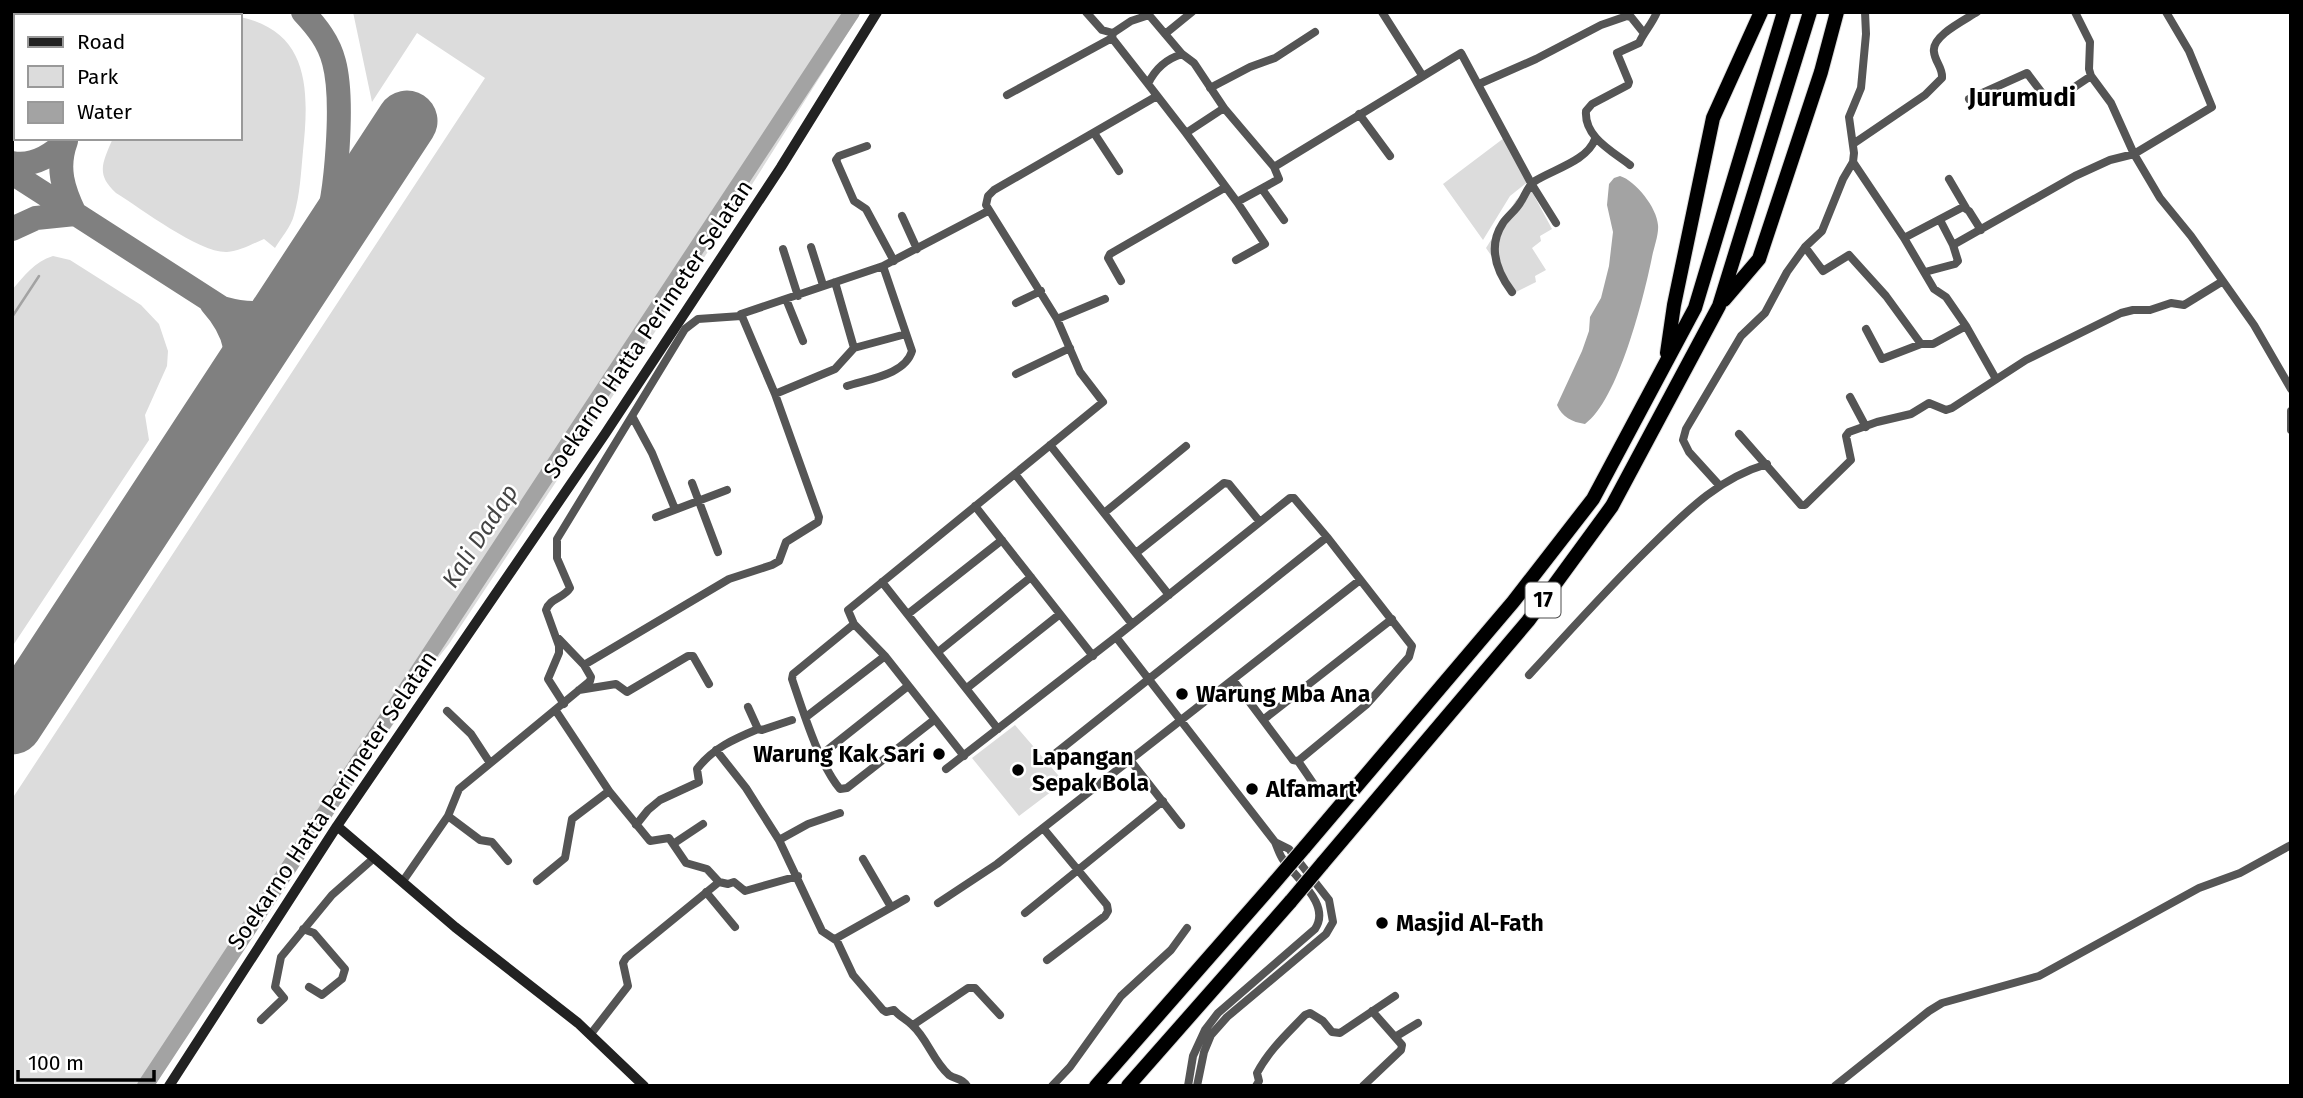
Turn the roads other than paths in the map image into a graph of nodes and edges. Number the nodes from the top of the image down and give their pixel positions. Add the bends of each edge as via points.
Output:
1 (877, 12) edge
2 (1086, 12) edge
3 (1192, 12) edge
4 (1382, 12) edge
5 (1657, 12) edge
6 (1761, 12) edge
7 (1784, 12) edge
8 (1810, 12) edge
9 (1837, 12) edge
10 (1865, 12) edge
11 (1977, 12) edge
12 (2075, 12) edge
13 (2166, 12) edge
14 (1150, 13) edge
15 (1315, 32) dead end
16 (1643, 32) junction
17 (1165, 34) junction
18 (1112, 36) junction
19 (1182, 54) junction
20 (1422, 75) junction
21 (2091, 76) junction
22 (1148, 84) junction
23 (1479, 84) junction
24 (1210, 88) junction
25 (1007, 95) dead end
26 (1157, 96) junction
27 (1969, 99) dead end
28 (1224, 108) junction
29 (1359, 114) junction
30 (1186, 133) junction
31 (1094, 134) junction
32 (1595, 139) junction
33 (1853, 144) junction
34 (867, 146) dead end
35 (2134, 153) junction
36 (1390, 156) dead end
37 (1853, 162) junction
38 (1630, 165) dead end
39 (1274, 167) junction
40 (1119, 170) dead end
41 (1949, 179) dead end
42 (1531, 183) junction
43 (1226, 187) junction
44 (1262, 189) junction
45 (1237, 202) junction
46 (1966, 208) junction
47 (988, 211) junction
48 (902, 216) dead end
49 (1284, 220) dead end
50 (1940, 220) junction
51 (1556, 223) dead end
52 (1981, 230) junction
53 (1904, 238) junction
54 (1954, 245) junction
55 (811, 247) dead end
56 (1805, 247) junction
57 (783, 249) dead end
58 (917, 249) junction
59 (1236, 260) dead end
60 (894, 261) junction
61 (883, 266) junction
62 (1925, 272) junction
63 (1121, 281) dead end
64 (2222, 281) junction
65 (835, 282) junction
66 (823, 285) junction
67 (1041, 291) junction
68 (1512, 292) dead end
69 (797, 296) junction
70 (786, 299) junction
71 (1105, 299) dead end
72 (1016, 303) dead end
73 (1718, 306) junction
74 (741, 316) junction
75 (1057, 318) junction
76 (1966, 326) junction
77 (1866, 329) dead end
78 (906, 334) junction
79 (803, 341) dead end
80 (1921, 344) junction
81 (854, 348) junction
82 (1070, 348) junction
83 (1665, 365) junction
84 (1016, 374) dead end
85 (1996, 379) junction
86 (847, 386) dead end
87 (2291, 389) edge
88 (775, 394) junction
89 (1850, 397) dead end
90 (2291, 411) edge
91 (632, 416) junction
92 (1866, 428) junction
93 (2291, 430) edge
94 (1739, 434) dead end
95 (1050, 445) junction
96 (1186, 446) dead end
97 (1767, 464) junction
98 (1015, 474) junction
99 (692, 483) dead end
100 (1719, 485) junction
101 (727, 490) dead end
102 (699, 501) junction
103 (975, 506) junction
104 (675, 509) junction
105 (1104, 513) junction
106 (656, 517) dead end
107 (1260, 522) junction
108 (1327, 537) junction
109 (1002, 540) junction
110 (718, 552) dead end
111 (1136, 553) junction
112 (1031, 577) junction
113 (1360, 580) junction
114 (882, 582) junction
115 (1169, 595) junction
116 (908, 614) junction
117 (1060, 614) junction
118 (1392, 619) junction
119 (854, 624) junction
120 (1132, 624) junction
121 (1116, 637) junction
122 (558, 638) junction
123 (938, 652) junction
124 (885, 656) junction
125 (1093, 656) junction
126 (584, 665) junction
127 (1529, 675) dead end
128 (1149, 679) junction
129 (1233, 680) junction
130 (709, 684) dead end
131 (908, 686) junction
132 (967, 688) junction
133 (579, 690) junction
134 (564, 704) junction
135 (748, 706) dead end
136 (447, 711) dead end
137 (556, 711) junction
138 (806, 717) junction
139 (792, 720) dead end
140 (934, 720) junction
141 (1264, 720) junction
142 (1181, 721) junction
143 (758, 729) junction
144 (998, 729) junction
145 (716, 750) junction
146 (1056, 753) dead end
147 (821, 755) junction
148 (964, 756) junction
149 (1130, 760) junction
150 (1297, 761) junction
151 (490, 763) junction
152 (946, 769) dead end
153 (1313, 783) dead end
154 (608, 791) junction
155 (1163, 801) junction
156 (840, 814) dead end
157 (448, 816) junction
158 (636, 824) junction
159 (703, 824) dead end
160 (1181, 825) dead end
161 (337, 827) junction
162 (1043, 828) junction
163 (779, 840) junction
164 (1275, 842) junction
165 (673, 844) junction
166 (2291, 845) edge
167 (374, 858) junction
168 (863, 859) dead end
169 (508, 861) dead end
170 (1078, 870) junction
171 (798, 876) junction
172 (402, 881) junction
173 (537, 881) dead end
174 (719, 882) junction
175 (706, 892) junction
176 (906, 899) dead end
177 (938, 903) dead end
178 (891, 907) junction
179 (1024, 913) dead end
180 (736, 927) dead end
181 (1187, 928) dead end
182 (303, 929) junction
183 (835, 939) junction
184 (1047, 960) dead end
185 (309, 987) dead end
186 (1395, 996) dead end
187 (1372, 1011) junction
188 (1000, 1016) dead end
189 (261, 1020) dead end
190 (1418, 1023) dead end
191 (913, 1025) junction
192 (590, 1035) junction
193 (1395, 1037) junction
194 (169, 1086) edge
195 (644, 1086) edge
196 (967, 1086) edge
197 (1052, 1086) edge
198 (1096, 1086) edge
199 (1128, 1086) edge
200 (1188, 1086) edge
201 (1197, 1086) edge
202 (1256, 1086) edge
203 (1363, 1086) edge
204 (1835, 1086) edge

1 - 161 main road, Soekarno Hatta Perimeter Selatan via 605,434
2 - 18 street
3 - 17 street
4 - 20 street
5 - 16 street
6 - 83 highway via 1713,118
7 - 83 highway, 17 via 1695,308
8 - 73 highway, 17
9 - 73 highway via 1759,260
10 - 33 street via 1861,88 1849,117
11 - 33 street via 1941,36 1934,46 1942,78 1925,95
12 - 21 street via 2090,42
13 - 35 street via 2189,51 2212,107
14 - 17 street
14 - 18 street
15 - 24 street via 1275,58
16 - 23 street via 1631,17 1610,21
16 - 32 street via 1639,43 1617,52 1628,85 1586,111
17 - 19 street
18 - 22 street
18 - 25 street
19 - 22 street via 1159,66
19 - 24 street via 1195,63
20 - 23 street via 1461,53
20 - 29 street
21 - 27 street via 2052,102 2027,73
21 - 35 street via 2111,103
22 - 26 street
23 - 42 street
24 - 28 street
26 - 30 street
26 - 31 street
28 - 30 street
28 - 39 street
29 - 36 street
29 - 39 street
30 - 43 street
31 - 40 street
31 - 47 street via 994,190 988,196
32 - 38 street
32 - 42 street via 1576,159
33 - 37 street
34 - 60 street via 836,160 854,201 866,209
35 - 52 street via 2075,176
35 - 64 street via 2160,198
37 - 53 street
37 - 56 street via 1822,231
39 - 44 street via 1279,179
41 - 46 street
42 - 51 street
42 - 68 street via 1495,238 1500,276
43 - 45 street
43 - 63 street via 1110,254
44 - 45 street
44 - 49 street
45 - 59 street via 1265,244
46 - 50 street
46 - 52 street
47 - 58 street
47 - 67 street
48 - 58 street
50 - 53 street
50 - 54 street
52 - 54 street
53 - 62 street
54 - 62 street via 1955,264
55 - 66 street
56 - 80 street via 1823,271 1849,255
56 - 100 street via 1765,313 1741,336 1686,429 1683,440 1689,452
57 - 69 street
58 - 60 street
60 - 61 street
61 - 65 street
61 - 78 street
62 - 76 street
64 - 85 street via 2183,305 2171,303 2121,313
64 - 87 street
65 - 66 street
65 - 81 street
66 - 69 street
67 - 72 street
67 - 75 street
69 - 70 street
70 - 74 street
70 - 79 street
71 - 75 street
73 - 199 highway, 17, bridge via 1612,506 1528,621
74 - 88 street
74 - 91 street via 693,321
75 - 82 street
76 - 80 street via 1933,344
76 - 85 street
77 - 80 street via 1882,359
78 - 81 street
78 - 86 street via 912,351 902,368
81 - 88 street via 835,369
82 - 84 street
82 - 95 street via 1080,372 1103,402
83 - 198 highway, 17, bridge via 1593,499 1513,602
85 - 92 street via 1952,408 1929,403 1911,414
88 - 126 street via 818,522 786,542 779,561 729,579
89 - 92 street
90 - 93 street
91 - 104 street
91 - 122 street via 557,539 557,558 570,589 546,610
92 - 97 street via 1849,432 1851,460 1805,505
94 - 97 street
95 - 98 street
95 - 105 street
96 - 105 street
97 - 100 street
98 - 103 street
98 - 120 street
99 - 102 street
100 - 127 street via 1621,576
101 - 102 street
102 - 104 street
102 - 110 street
103 - 109 street
103 - 114 street
104 - 106 street
105 - 111 street
107 - 108 street via 1292,497
107 - 111 street via 1224,482
107 - 115 street
108 - 113 street
108 - 128 street
109 - 112 street
109 - 116 street
111 - 115 street
112 - 117 street
112 - 123 street
113 - 118 street
113 - 129 street
114 - 116 street
114 - 119 street via 848,610
115 - 120 street
116 - 123 street
117 - 125 street
117 - 132 street
118 - 141 street
118 - 150 street via 1412,646 1409,657 1366,705
119 - 124 street
119 - 138 street via 793,674
120 - 121 street
121 - 125 street
121 - 128 street
122 - 126 street
122 - 134 street via 559,653 548,679
123 - 132 street
124 - 131 street
124 - 138 street
125 - 144 street
126 - 133 street via 591,677
128 - 142 street
128 - 146 street
129 - 141 street
129 - 142 street
130 - 133 street via 693,656 688,656 627,692 616,684
131 - 140 street
131 - 147 street
132 - 144 street
133 - 134 street
134 - 137 street
135 - 143 street
136 - 151 street via 471,734
137 - 151 street
137 - 154 street
138 - 147 street
139 - 143 street
140 - 147 street via 847,788 836,784
140 - 148 street
141 - 150 street
142 - 149 street
142 - 164 street
143 - 145 street
144 - 148 street
145 - 158 street via 696,769 699,782 660,800
145 - 163 street
148 - 152 street
149 - 155 street
149 - 162 street
150 - 153 street
151 - 157 street via 459,789
154 - 158 street
154 - 173 street via 572,819 565,858
155 - 160 street
155 - 170 street
156 - 163 street
157 - 169 street via 480,840 492,842
157 - 172 street
158 - 165 street via 650,841 669,838
159 - 165 street
161 - 167 main road
161 - 194 main road, Soekarno Hatta Perimeter Selatan
162 - 170 street
162 - 177 street
163 - 171 street
164 - 200 street via 1318,905 1320,923 1218,1013 1194,1056
164 - 201 street via 1289,849 1329,900 1334,922 1211,1035
165 - 174 street via 686,863 706,869
166 - 204 street via 2241,873 2199,888 2039,976 1942,1003
167 - 172 main road
167 - 182 street via 332,895
168 - 178 street
170 - 179 street
170 - 184 street via 1108,911
171 - 174 street via 745,891 737,884
171 - 183 street via 822,931
172 - 192 main road
174 - 175 street
175 - 180 street
175 - 192 street via 626,958 628,986
176 - 178 street
178 - 183 street
181 - 197 street via 1171,950 1121,996
182 - 185 street via 314,933 345,969 342,979 322,995
182 - 189 street via 278,967 275,987 284,998
183 - 191 street via 853,975 874,1002
186 - 187 street
187 - 193 street
187 - 202 street via 1340,1033 1332,1032 1310,1013 1305,1015 1275,1045 1257,1073
188 - 191 street via 975,988 968,988
190 - 193 street
191 - 196 street via 942,1067
192 - 195 main road
193 - 203 street via 1401,1050

